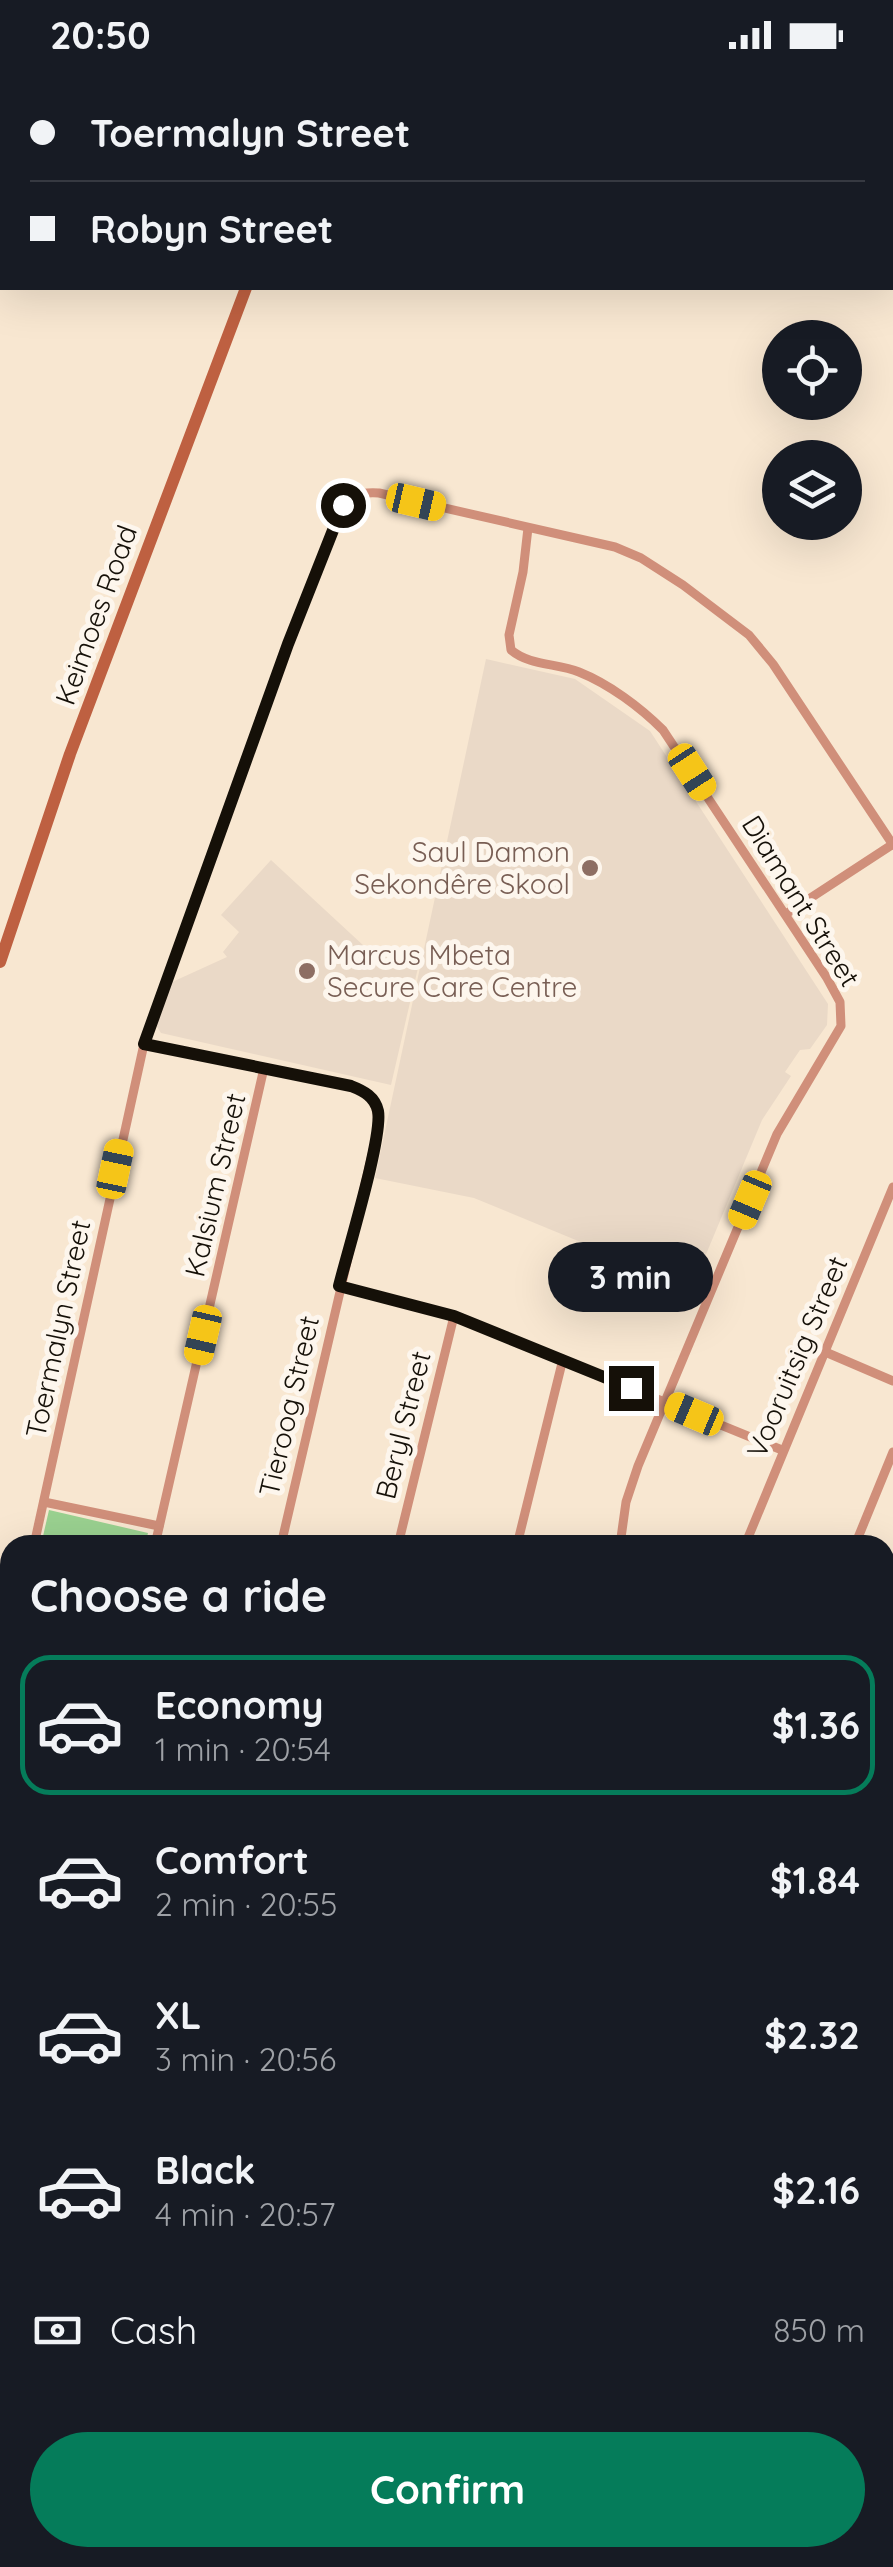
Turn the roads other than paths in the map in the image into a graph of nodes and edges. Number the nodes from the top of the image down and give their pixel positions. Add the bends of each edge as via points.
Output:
1 (245, 290) edge
2 (528, 528) junction
3 (893, 844) edge
4 (786, 914) junction
5 (0, 962) edge
6 (144, 1044) junction
7 (264, 1068) junction
8 (893, 1187) edge
9 (339, 1286) junction
10 (454, 1316) junction
11 (822, 1352) junction
12 (563, 1359) junction
13 (893, 1382) edge
14 (665, 1402) junction
15 (782, 1450) junction
16 (893, 1452) edge
17 (880, 1485) junction
18 (893, 1490) edge
19 (44, 1502) junction
20 (159, 1526) junction
21 (36, 1535) edge
22 (157, 1535) edge
23 (284, 1535) edge
24 (400, 1535) edge
25 (519, 1535) edge
26 (622, 1535) edge
27 (749, 1535) edge
28 (859, 1535) edge

1 - 5 street, Keimoes Road via 70,754
2 - 3 street via 632,554 740,626 774,664
2 - 4 street, Diamant Street via 508,635 511,650 582,673 664,730
2 - 6 street, Toermalyn Street via 379,492 346,501
3 - 4 street
4 - 14 street, Diamant Street via 837,994 842,1022 777,1134
6 - 7 street, Tieroog Street
6 - 19 street, Toermalyn Street
7 - 9 street, Tieroog Street via 351,1086 376,1106 377,1133
7 - 20 street, Kalsium Street
8 - 11 street, Vooruitsig Street
9 - 10 street
9 - 23 street, Tieroog Street
10 - 12 street
10 - 24 street, Beryl Street
11 - 13 street
11 - 15 street, Vooruitsig Street
12 - 14 street
12 - 25 street
14 - 15 street
14 - 26 street, Diamant Street via 632,1483
15 - 27 street, Vooruitsig Street
16 - 17 street
17 - 18 street
17 - 28 street
19 - 20 street
19 - 21 street, Toermalyn Street
20 - 22 street, Kalsium Street

